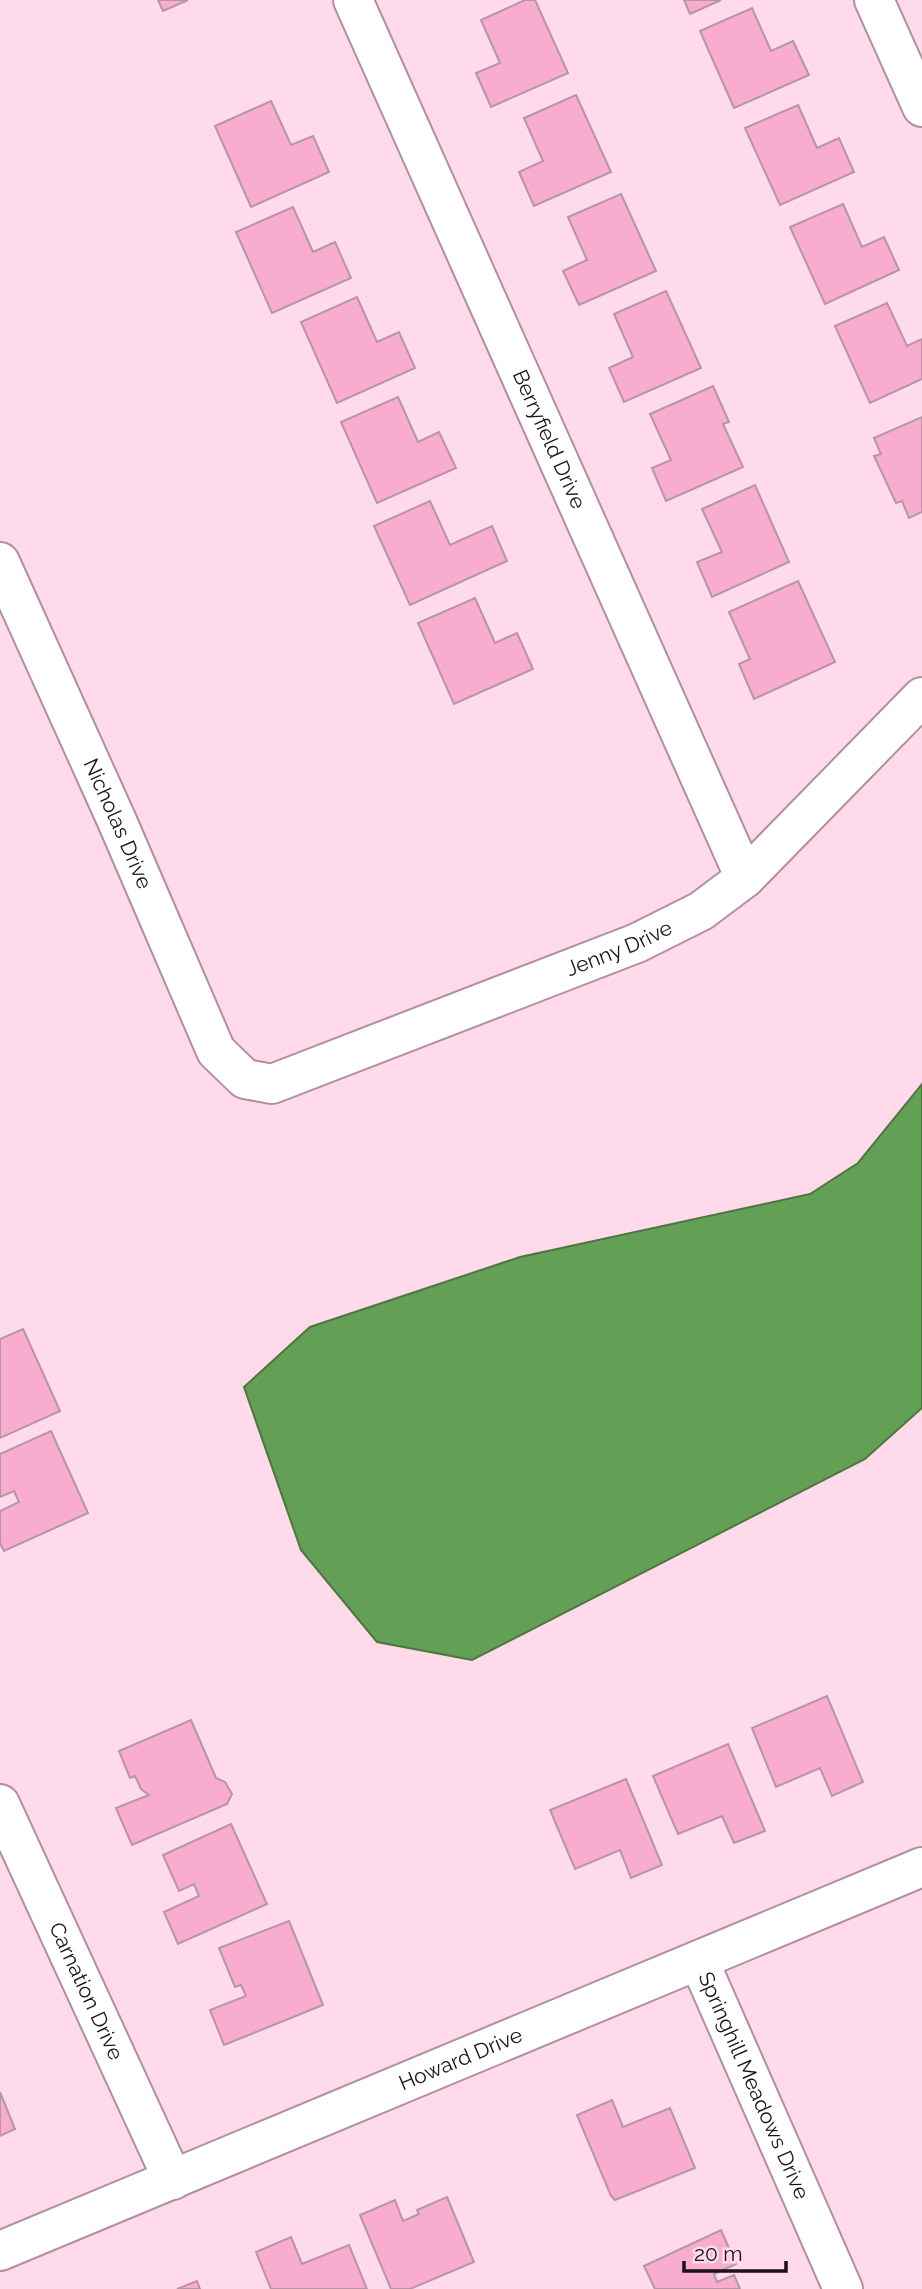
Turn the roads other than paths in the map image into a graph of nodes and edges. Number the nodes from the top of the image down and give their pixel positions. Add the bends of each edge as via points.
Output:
1 (353, 0) edge
2 (874, 0) edge
3 (922, 107) edge
4 (0, 562) edge
5 (922, 697) edge
6 (745, 878) junction
7 (245, 1079) joint
8 (0, 1804) edge
9 (922, 1867) edge
10 (699, 1961) junction
11 (173, 2180) junction
12 (0, 2251) edge
13 (843, 2289) edge

1 - 6 street, Berryfield Drive
2 - 3 street
4 - 7 street, Nicholas Drive via 216,1051
5 - 6 street, Jenny Drive
6 - 7 street, Jenny Drive via 701,911 637,943 272,1084
8 - 11 street, Carnation Drive
9 - 10 street, Howard Drive
10 - 11 street, Howard Drive
10 - 13 street, Springhill Meadows Drive
11 - 12 street, Howard Drive

